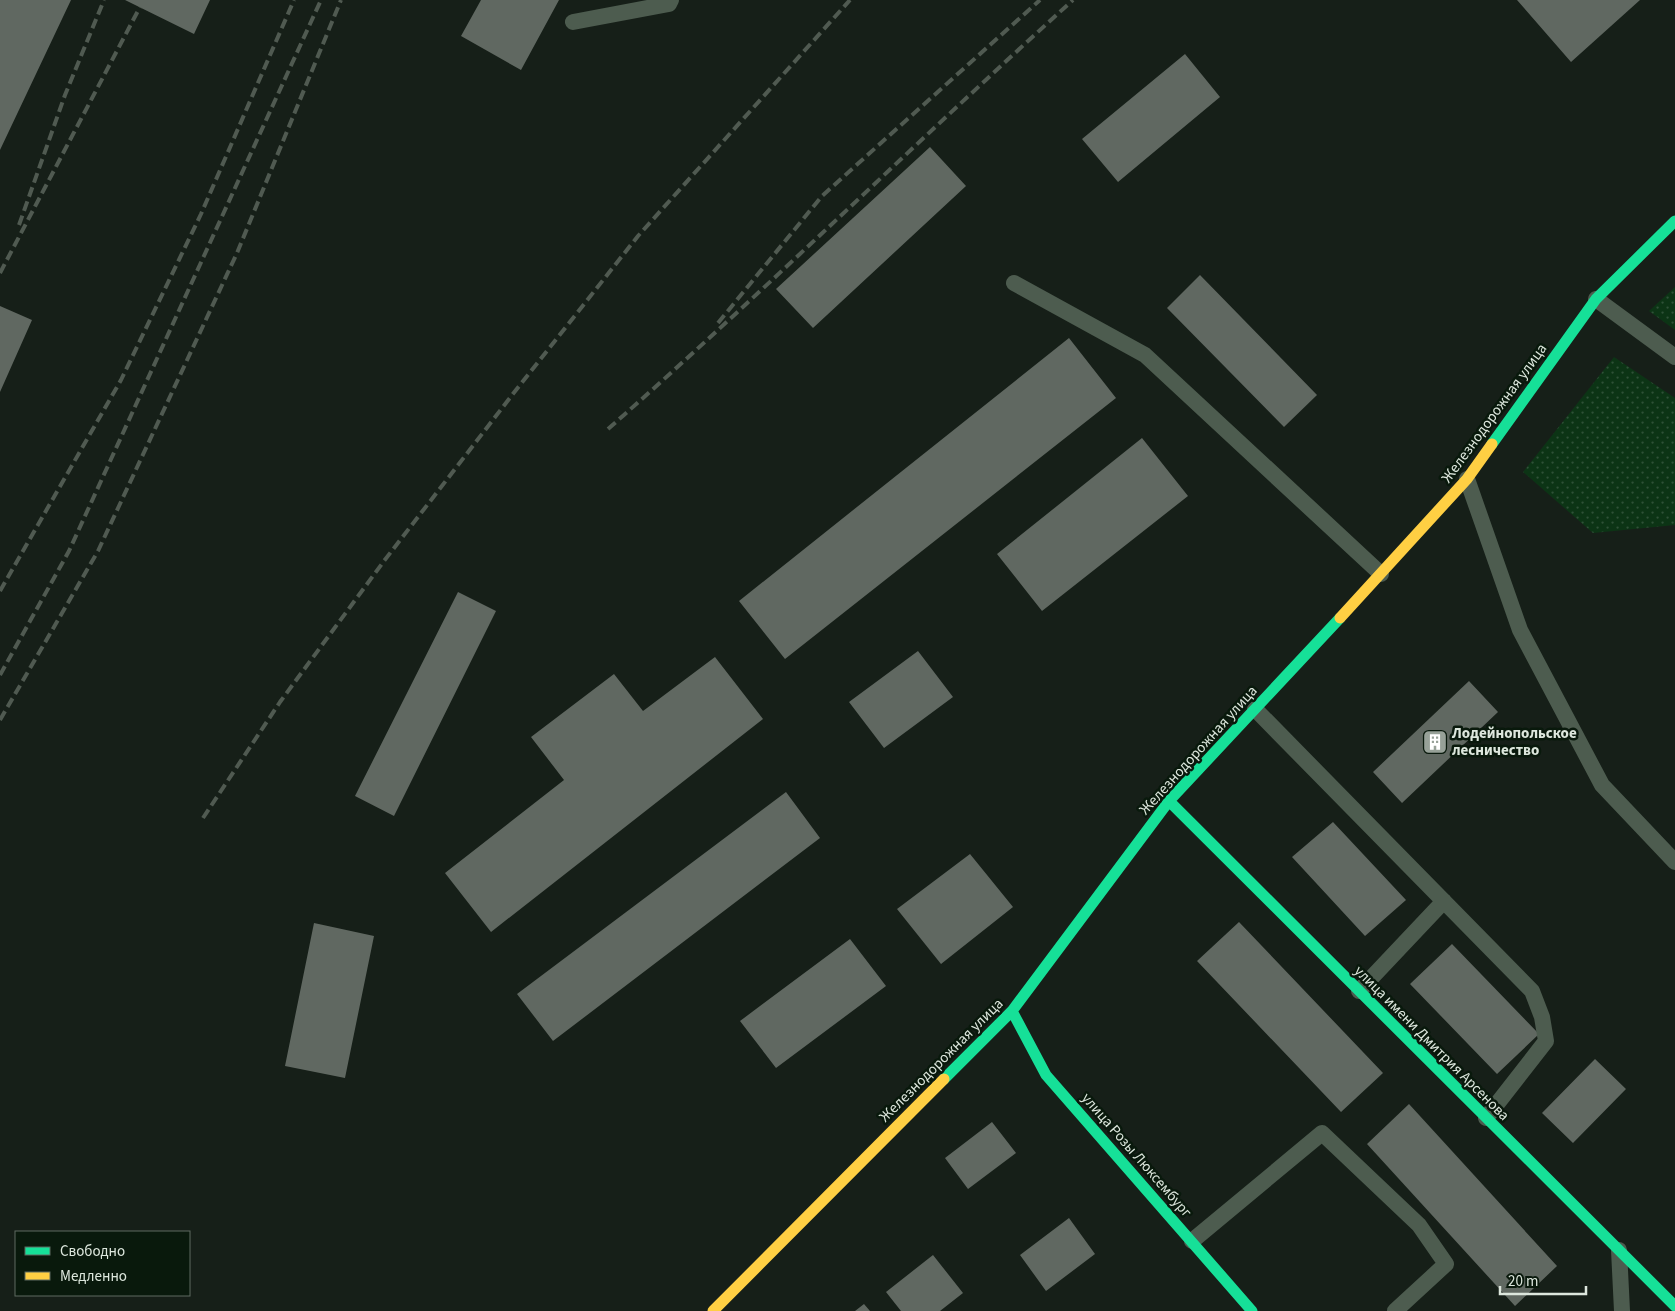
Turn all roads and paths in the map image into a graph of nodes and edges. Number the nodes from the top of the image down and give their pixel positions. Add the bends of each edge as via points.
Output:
1 (671, 0) edge
2 (573, 22) dead end
3 (1675, 221) edge
4 (1014, 283) dead end
5 (1596, 299) junction
6 (1675, 357) edge
7 (1467, 479) junction
8 (1381, 574) junction
9 (1255, 709) junction
10 (1169, 801) junction
11 (1675, 862) edge
12 (1444, 901) junction
13 (1359, 991) junction
14 (1012, 1011) junction
15 (1486, 1118) junction
16 (1192, 1241) junction
17 (1619, 1250) junction
18 (1675, 1306) edge
19 (713, 1311) edge
20 (1252, 1311) edge
21 (1395, 1311) edge
22 (1622, 1311) edge

1 - 2 lane via 669,4
3 - 5 street, Железнодорожная улица
4 - 8 lane via 1144,355
5 - 6 lane
5 - 7 street, Железнодорожная улица
7 - 8 street, Железнодорожная улица
7 - 11 lane via 1520,630 1602,785
8 - 9 street, Железнодорожная улица
9 - 10 street, Железнодорожная улица
9 - 12 lane
10 - 13 street, улица имени Дмитрия Арсенова
10 - 14 street, Железнодорожная улица
12 - 13 lane
12 - 15 lane via 1532,991 1542,1017 1546,1041
13 - 15 street, улица имени Дмитрия Арсенова
14 - 16 street, улица Розы Люксембург via 1046,1074
14 - 19 street, Железнодорожная улица
15 - 17 street, улица имени Дмитрия Арсенова
16 - 20 street, улица Розы Люксембург
16 - 21 lane via 1322,1133 1418,1225 1446,1264
17 - 18 street, улица имени Дмитрия Арсенова
17 - 22 lane

